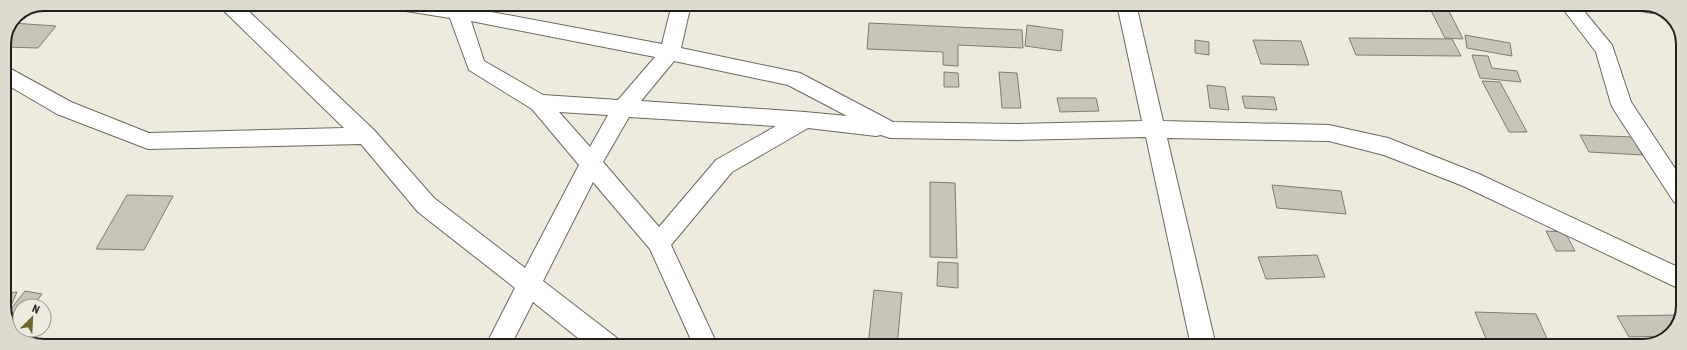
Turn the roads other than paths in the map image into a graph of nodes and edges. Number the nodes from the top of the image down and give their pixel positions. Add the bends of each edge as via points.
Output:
1 (236, 11) edge
2 (457, 11) edge
3 (470, 11) edge
4 (680, 11) edge
5 (1128, 11) edge
6 (1574, 11) edge
7 (670, 53) junction
8 (11, 78) edge
9 (539, 103) junction
10 (623, 108) junction
11 (805, 120) junction
12 (1154, 129) junction
13 (890, 130) junction
14 (366, 136) junction
15 (591, 164) junction
16 (1676, 187) edge
17 (659, 243) junction
18 (1676, 277) edge
19 (528, 284) junction
20 (501, 339) edge
21 (599, 339) edge
22 (703, 339) edge
23 (1202, 339) edge

1 - 14 street
2 - 9 street via 476,65
3 - 7 street
4 - 7 street
5 - 12 street
6 - 16 street via 1605,50 1621,104
7 - 10 street
7 - 13 street via 793,78
8 - 14 street via 64,108 148,141
9 - 10 street
9 - 15 street
10 - 11 street
10 - 15 street
11 - 13 street
11 - 17 street via 724,166
12 - 13 street via 1016,132
12 - 18 street via 1329,133 1388,147 1471,180
12 - 23 street
14 - 19 street via 426,205
15 - 17 street
15 - 19 street
17 - 22 street
19 - 20 street
19 - 21 street

